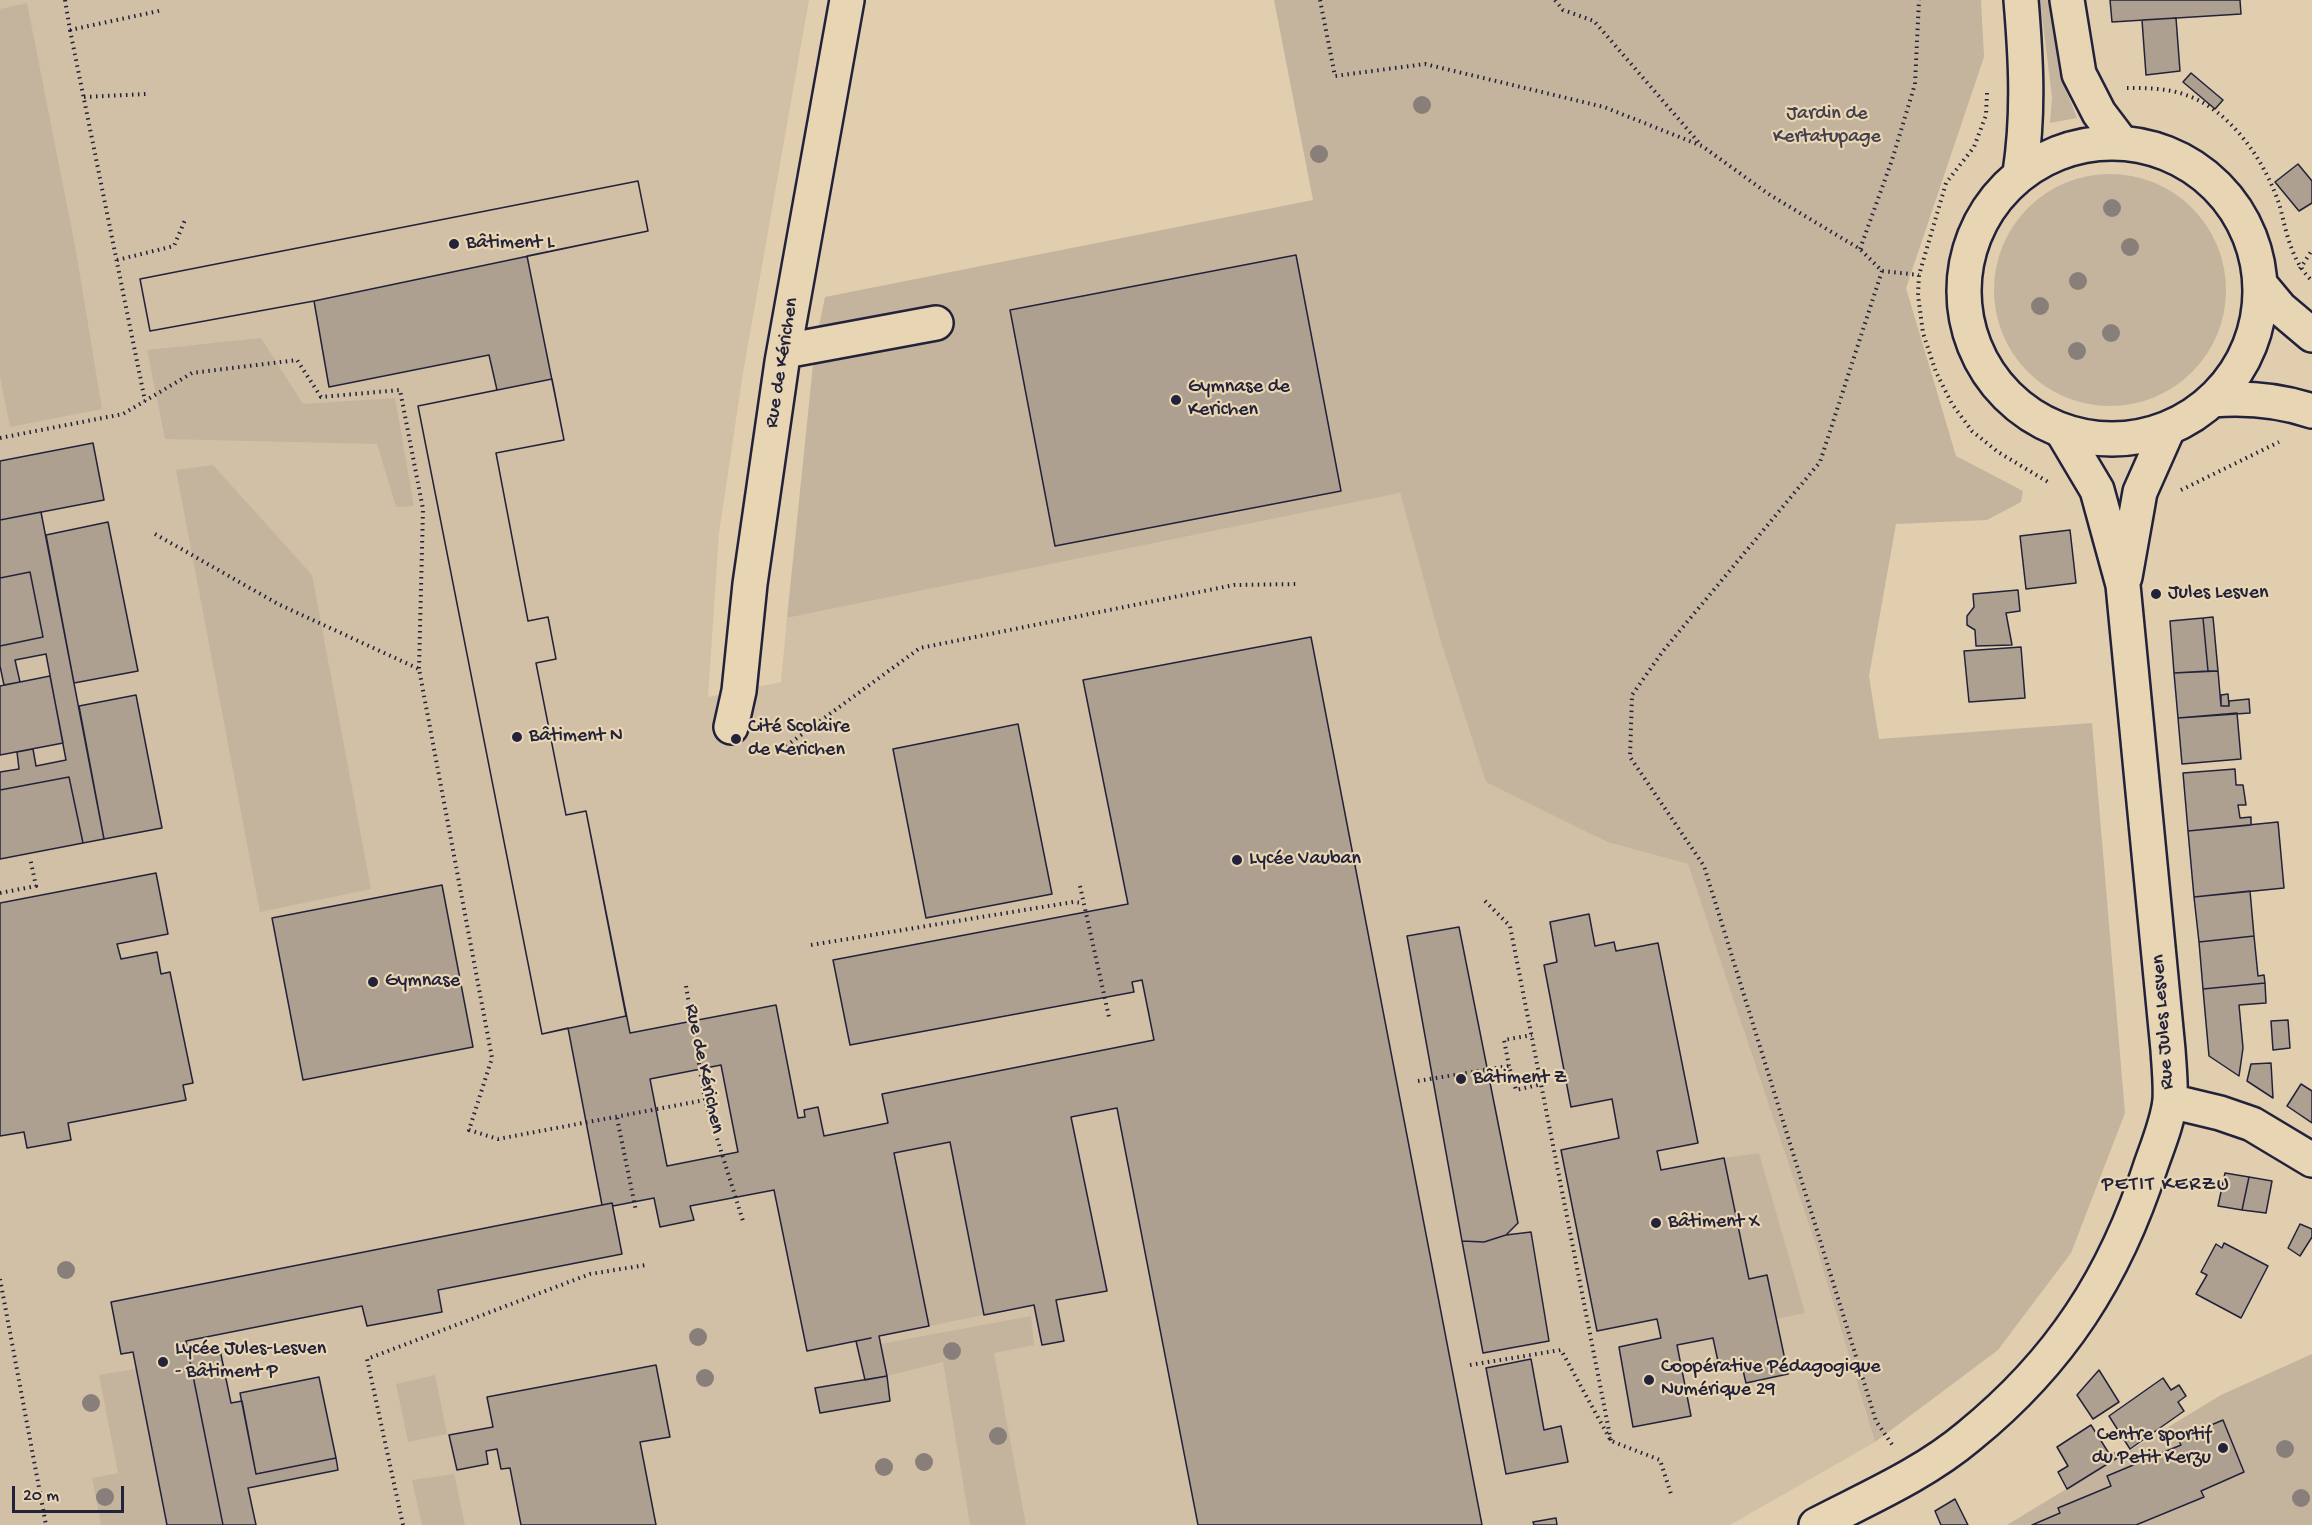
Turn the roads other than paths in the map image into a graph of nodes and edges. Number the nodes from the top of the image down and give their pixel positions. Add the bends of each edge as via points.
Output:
1 (847, 0) edge
2 (2021, 0) edge
3 (2067, 0) edge
4 (2121, 142) junction
5 (2020, 173) junction
6 (2260, 284) junction
7 (936, 323) dead end
8 (2312, 334) edge
9 (785, 351) junction
10 (2212, 400) junction
11 (2312, 411) edge
12 (2168, 429) junction
13 (2062, 431) junction
14 (2123, 585) junction
15 (730, 727) dead end
16 (2170, 1101) junction
17 (2312, 1160) edge
18 (1816, 1525) edge

1 - 9 street, Rue de Kérichen
2 - 5 street via 2028,87
3 - 4 street via 2079,74 2099,113
4 - 5 street via 2085,144 2051,154
4 - 6 street via 2164,152 2189,163 2218,186 2240,214 2254,248
5 - 13 street via 1992,202 1973,236 1964,275 1966,315 1977,352 1999,386 2027,413
6 - 8 street via 2280,308
6 - 10 street via 2259,316 2249,347 2234,376
7 - 9 street
9 - 15 street, Rue de Kérichen via 750,584 739,691
10 - 11 street via 2243,397
10 - 12 street via 2192,417
12 - 13 street via 2115,440
12 - 14 street, Rue Jules Lesven via 2140,492
13 - 14 street, Rue Jules Lesven via 2097,490
14 - 16 street, Rue Jules Lesven
16 - 17 street via 2252,1124
16 - 18 street, Rue Jules Lesven via 2135,1214 2101,1284 2073,1328 2026,1385 1968,1437 1911,1474

